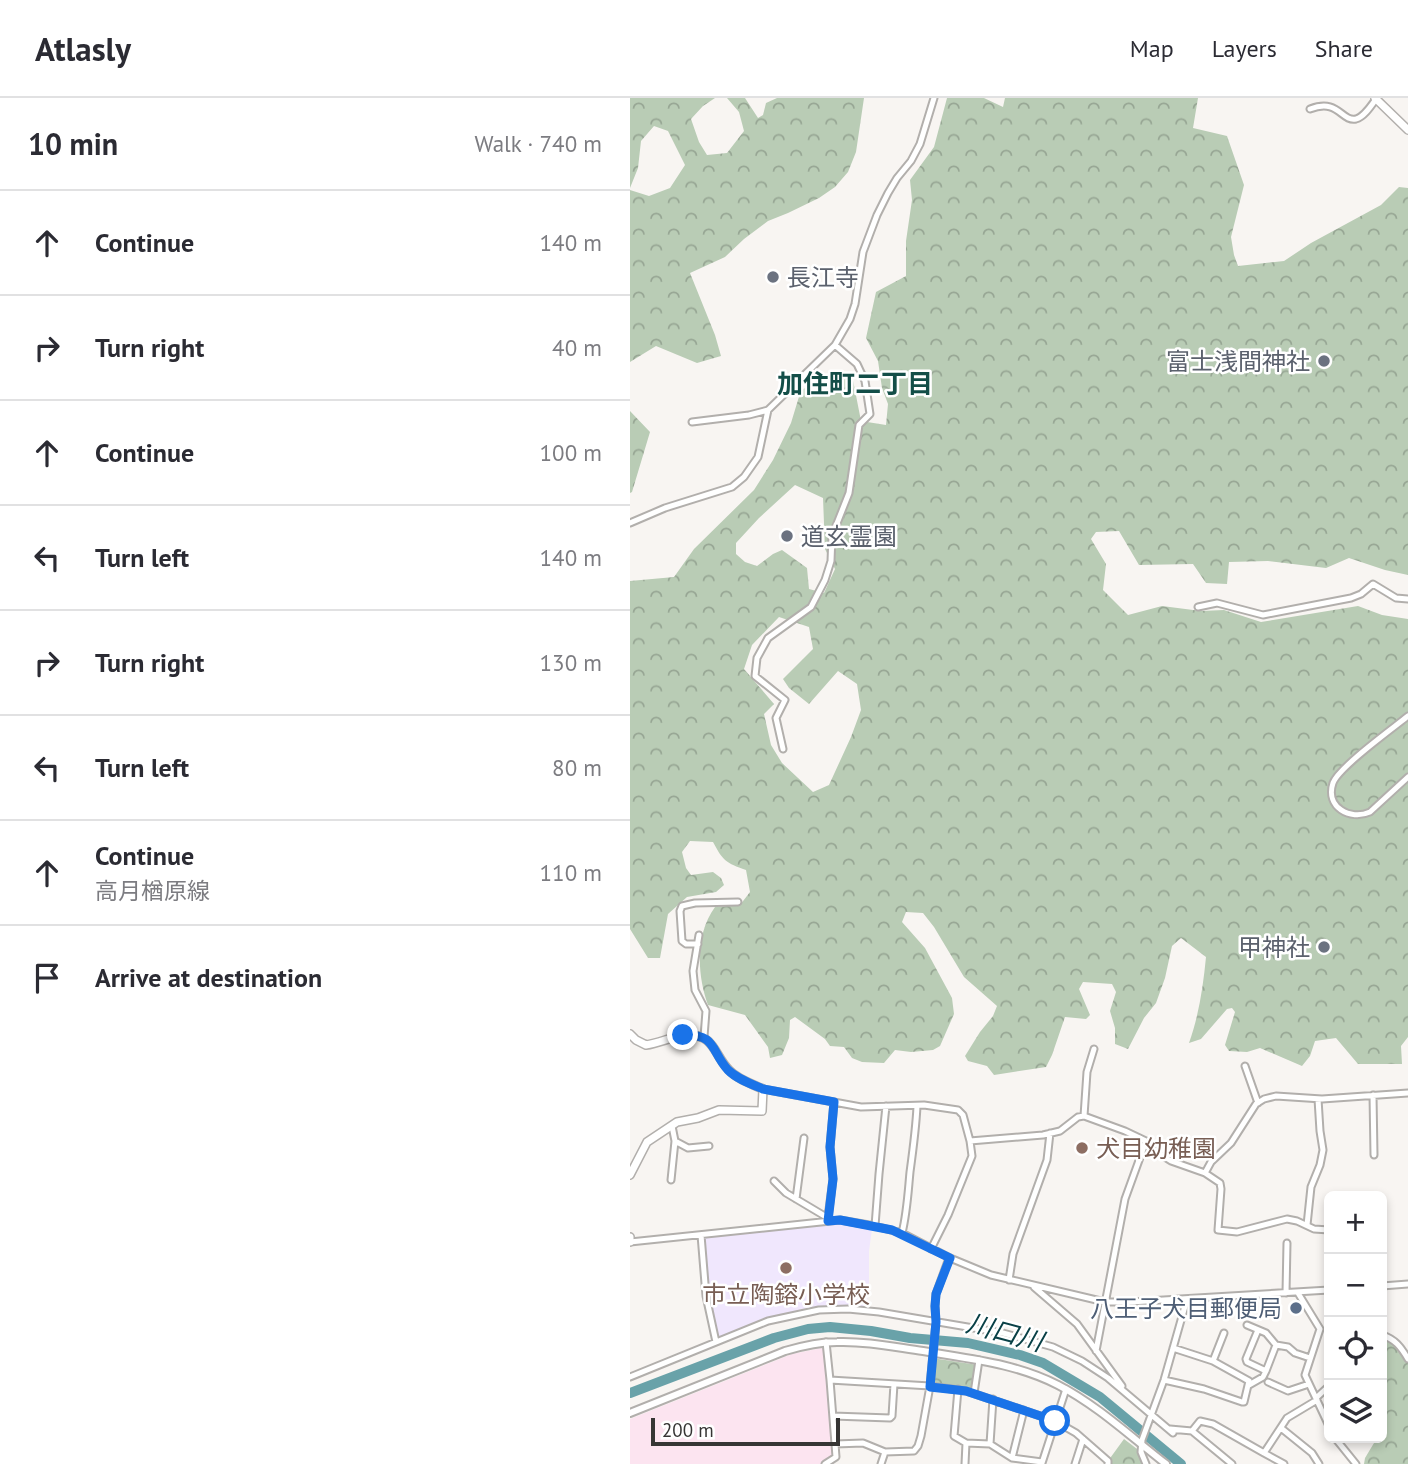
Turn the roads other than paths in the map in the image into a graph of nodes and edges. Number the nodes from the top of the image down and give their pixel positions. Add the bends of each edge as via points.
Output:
1 (934, 98) edge
2 (1376, 99) edge
3 (1310, 109) dead end
4 (1408, 130) edge
5 (835, 345) junction
6 (768, 410) junction
7 (692, 422) dead end
8 (630, 523) edge
9 (1408, 599) edge
10 (1198, 607) dead end
11 (1408, 716) edge
12 (783, 748) dead end
13 (1408, 777) edge
14 (738, 902) dead end
15 (699, 935) dead end
16 (698, 944) junction
17 (630, 1034) edge
18 (704, 1037) junction
19 (1094, 1049) dead end
20 (1245, 1066) dead end
21 (763, 1089) junction
22 (1408, 1093) edge
23 (1373, 1095) junction
24 (1318, 1099) junction
25 (834, 1102) junction
26 (1258, 1103) junction
27 (917, 1106) junction
28 (886, 1107) junction
29 (1084, 1116) junction
30 (672, 1126) junction
31 (1050, 1133) junction
32 (984, 1139) junction
33 (675, 1141) junction
34 (971, 1141) junction
35 (1146, 1141) junction
36 (802, 1142) dead end
37 (709, 1146) dead end
38 (1374, 1154) dead end
39 (972, 1156) junction
40 (1205, 1173) junction
41 (630, 1175) edge
42 (671, 1180) dead end
43 (774, 1181) dead end
44 (796, 1199) junction
45 (828, 1219) junction
46 (1307, 1225) junction
47 (875, 1226) junction
48 (1324, 1230) edge
49 (902, 1233) junction
50 (701, 1235) junction
51 (630, 1240) edge
52 (1287, 1243) dead end
53 (932, 1249) junction
54 (950, 1258) junction
55 (1009, 1280) junction
56 (1408, 1284) edge
57 (1033, 1286) junction
58 (1387, 1286) edge
59 (1324, 1290) edge
60 (1286, 1293) junction
61 (1298, 1293) junction
62 (1187, 1298) junction
63 (1105, 1302) junction
64 (936, 1323) junction
65 (1247, 1325) dead end
66 (1324, 1328) edge
67 (1320, 1329) junction
68 (1258, 1330) junction
69 (1224, 1333) dead end
70 (1387, 1337) edge
71 (716, 1342) junction
72 (826, 1342) junction
73 (1276, 1345) junction
74 (1172, 1348) junction
75 (932, 1350) junction
76 (1096, 1351) junction
77 (1310, 1358) junction
78 (1408, 1359) edge
79 (978, 1360) junction
80 (1213, 1362) junction
81 (1266, 1371) junction
82 (630, 1377) edge
83 (830, 1380) junction
84 (1164, 1380) junction
85 (1268, 1382) dead end
86 (894, 1384) junction
87 (1309, 1384) junction
88 (1249, 1385) junction
89 (930, 1387) junction
90 (958, 1390) junction
91 (1066, 1390) junction
92 (1324, 1391) edge
93 (1126, 1392) junction
94 (974, 1393) junction
95 (993, 1399) junction
96 (1316, 1399) junction
97 (1024, 1410) junction
98 (630, 1413) edge
99 (1151, 1415) junction
100 (833, 1416) junction
101 (1324, 1416) edge
102 (1055, 1421) junction
103 (1281, 1428) junction
104 (1192, 1431) junction
105 (1083, 1438) junction
106 (966, 1443) junction
107 (1142, 1443) junction
108 (1339, 1443) edge
109 (835, 1444) junction
110 (990, 1444) junction
111 (885, 1452) junction
112 (1264, 1453) junction
113 (1012, 1458) junction
114 (1352, 1458) junction
115 (1042, 1463) edge
116 (825, 1464) edge
117 (881, 1464) edge
118 (965, 1464) edge
119 (1075, 1464) edge
120 (1108, 1464) edge
121 (1146, 1464) edge
122 (1166, 1464) edge
123 (1232, 1464) edge
124 (1284, 1464) edge
125 (1319, 1464) edge
126 (1344, 1464) edge
127 (1356, 1464) edge

1 - 5 street via 920,144 877,215 863,252 855,304
2 - 3 street via 1353,120 1334,106 1320,104
2 - 4 main road
5 - 6 street
5 - 12 street via 857,364 865,380 870,414 859,425 849,493 832,536 825,580 811,607 768,638 757,658 755,676 785,700 776,718
6 - 7 street
6 - 8 street via 758,457 732,487
9 - 10 street via 1396,598 1373,584 1351,598 1267,615 1217,603
11 - 13 street via 1341,771 1331,792 1342,811 1363,816
14 - 16 street via 682,906 682,941
15 - 16 street
16 - 18 street via 693,971 695,990 706,1011
17 - 18 main road via 646,1045 683,1035
18 - 21 main road via 732,1073
19 - 29 street via 1087,1072
20 - 26 street
21 - 25 street
21 - 30 main road via 762,1111 719,1110
22 - 23 street
23 - 24 street
23 - 38 street
24 - 26 street via 1276,1096
24 - 46 street via 1323,1150 1311,1187
25 - 28 street
25 - 45 street
26 - 40 street
27 - 28 street
27 - 34 street via 958,1110
27 - 49 street
28 - 47 street
29 - 31 street
29 - 35 street
30 - 33 street
30 - 41 main road via 647,1142
31 - 32 street
31 - 55 street via 1047,1160 1013,1254
32 - 34 street
32 - 39 street
33 - 37 street via 688,1148
33 - 42 street
34 - 39 street
35 - 40 street via 1171,1161
35 - 63 street via 1125,1199
36 - 44 street
39 - 53 street
40 - 46 street via 1220,1183 1218,1230 1237,1232 1287,1219
43 - 44 street
44 - 45 street
45 - 47 street
45 - 50 street
46 - 48 street
47 - 49 street
49 - 53 street
50 - 51 street
50 - 71 street via 706,1296
52 - 60 street
53 - 54 street
54 - 55 street
54 - 64 street via 936,1294
55 - 57 street
56 - 58 street
57 - 63 street
57 - 76 street via 1077,1324
59 - 61 street
60 - 61 street
60 - 62 street
61 - 67 street
62 - 63 street
62 - 74 street
63 - 76 street
64 - 71 street via 878,1312 819,1310 768,1321
64 - 75 street
64 - 93 street via 1047,1344 1089,1365
65 - 68 street
66 - 67 street
67 - 77 street
68 - 73 street
68 - 81 street via 1245,1359
69 - 80 street
70 - 78 street
71 - 82 street
72 - 75 street
72 - 83 street
72 - 98 street via 785,1351
73 - 77 street
73 - 81 street
74 - 80 street
74 - 84 street
75 - 79 street
75 - 89 street
76 - 93 street
77 - 87 street via 1305,1375
79 - 91 street via 1020,1369
79 - 94 street
80 - 88 street via 1250,1381
81 - 88 street
83 - 86 street
83 - 100 street
84 - 88 street via 1242,1402
84 - 99 street
85 - 87 street via 1288,1391
86 - 89 street
86 - 100 street via 890,1418
87 - 96 street
89 - 90 street
89 - 111 street via 918,1446 909,1452
90 - 94 street
90 - 106 street via 954,1436
91 - 102 street
91 - 107 street
92 - 96 street
93 - 99 street
94 - 95 street
95 - 97 street
95 - 110 street
96 - 101 street
96 - 103 street via 1287,1418
97 - 102 street
97 - 113 street
99 - 104 street via 1171,1431
99 - 107 street
100 - 109 street
102 - 105 street
102 - 115 street
103 - 112 street
103 - 125 street
104 - 112 street via 1200,1421 1213,1424
104 - 123 street
105 - 119 street
105 - 120 street
106 - 110 street
106 - 118 street
107 - 121 street via 1140,1452
107 - 122 street
108 - 114 street
109 - 111 street via 863,1443
109 - 116 street via 836,1457
110 - 113 street
111 - 117 street
112 - 124 street
113 - 115 street
114 - 126 street
114 - 127 street

